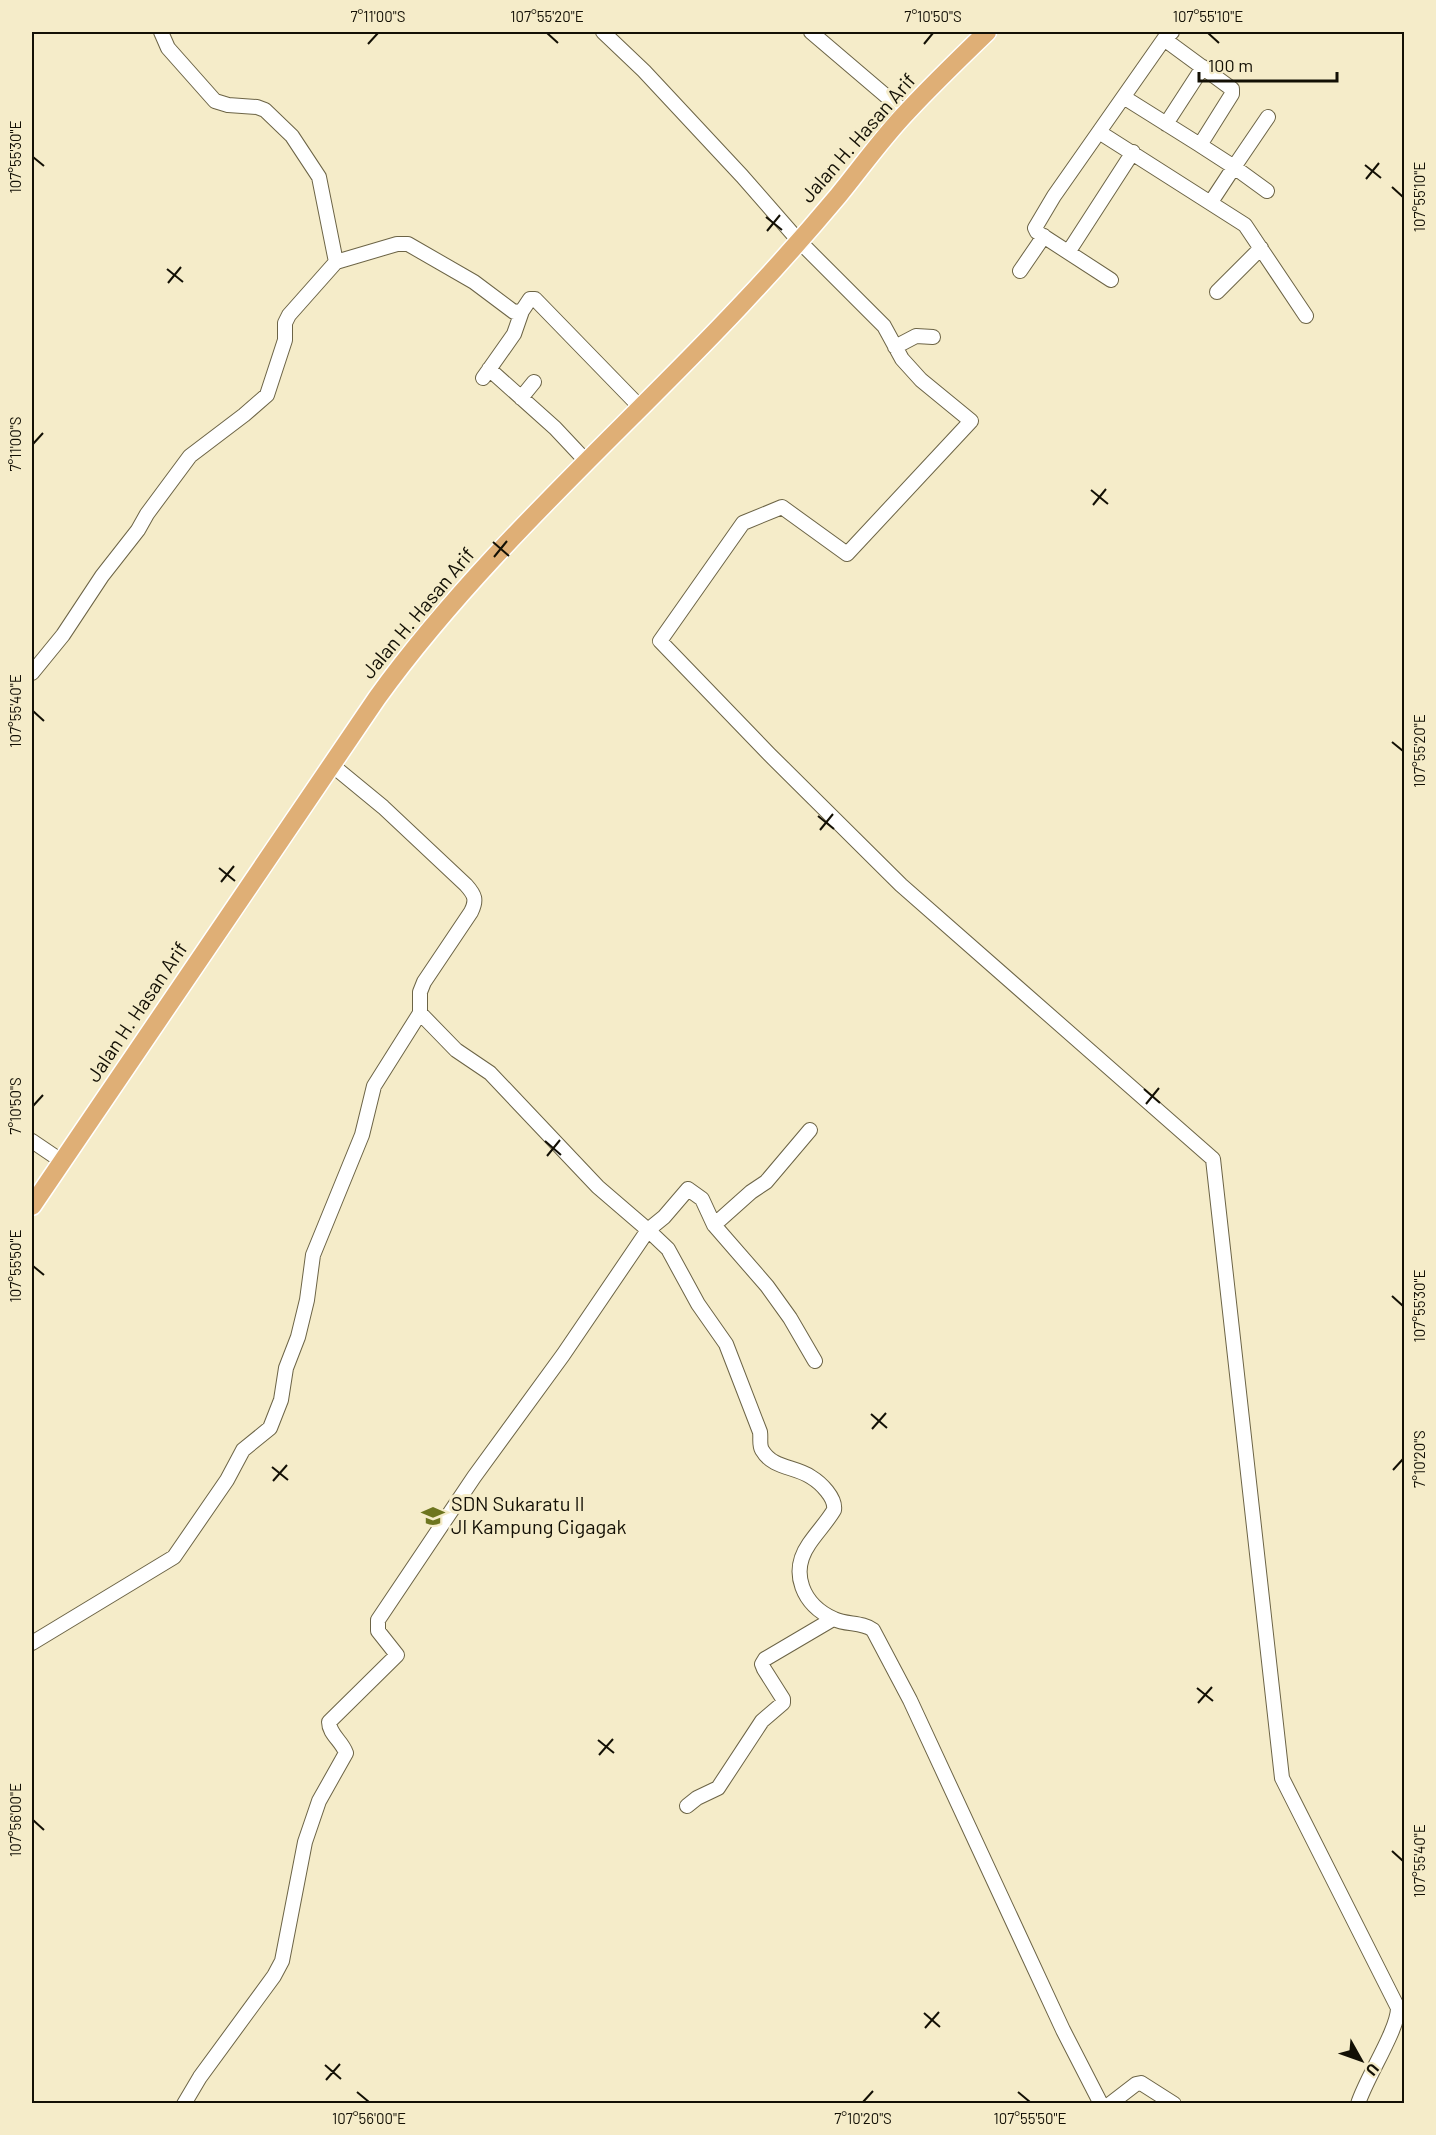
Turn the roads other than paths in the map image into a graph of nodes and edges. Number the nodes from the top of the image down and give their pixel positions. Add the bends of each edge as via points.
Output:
1 (161, 32) edge
2 (603, 32) edge
3 (811, 32) edge
4 (987, 32) edge
5 (1168, 35) edge
6 (1203, 67) junction
7 (1125, 98) junction
8 (906, 113) junction
9 (1268, 117) dead end
10 (1166, 124) junction
11 (1099, 132) junction
12 (1200, 146) junction
13 (1133, 152) junction
14 (1234, 167) junction
15 (1267, 191) dead end
16 (1211, 202) junction
17 (1044, 236) junction
18 (800, 238) junction
19 (1261, 248) junction
20 (1069, 251) junction
21 (336, 262) junction
22 (1020, 271) dead end
23 (1111, 280) dead end
24 (1217, 292) dead end
25 (522, 311) junction
26 (1306, 316) dead end
27 (933, 337) dead end
28 (895, 347) junction
29 (534, 382) dead end
30 (521, 398) junction
31 (641, 408) junction
32 (586, 461) junction
33 (32, 673) edge
34 (332, 765) junction
35 (420, 1013) junction
36 (810, 1130) dead end
37 (32, 1141) edge
38 (63, 1162) junction
39 (32, 1206) edge
40 (714, 1225) junction
41 (648, 1230) junction
42 (815, 1361) dead end
43 (833, 1619) junction
44 (32, 1643) edge
45 (687, 1806) dead end
46 (184, 2103) edge
47 (1101, 2103) edge
48 (1110, 2103) edge
49 (1174, 2103) edge
50 (1358, 2103) edge

1 - 21 street via 168,48 215,101 265,110 292,136 319,177
2 - 18 street
3 - 8 street
4 - 8 main road, Jalan H. Hasan Arif
5 - 6 street
5 - 7 street
6 - 10 street
6 - 12 street via 1232,91
7 - 10 street
7 - 11 street
8 - 18 main road, Jalan H. Hasan Arif
9 - 14 street
10 - 12 street
11 - 13 street
11 - 17 street via 1036,225 1036,231
12 - 14 street
13 - 16 street
13 - 20 street
14 - 15 street
14 - 16 street
16 - 19 street via 1245,225
17 - 20 street
17 - 22 street
18 - 28 street via 884,326
18 - 31 main road, Jalan H. Hasan Arif
19 - 24 street
19 - 26 street
20 - 23 street
21 - 25 street via 397,244 410,244 474,282 514,312
21 - 33 street via 286,319 285,340 267,395 190,456
25 - 30 street via 514,334 486,373
25 - 31 street via 530,299 535,299
27 - 28 street via 916,336
28 - 50 street via 921,380 971,421 847,554 782,507 743,523 660,641 901,885 1212,1159 1282,1778 1398,2008 1398,2016
29 - 30 street
30 - 32 street
31 - 32 main road, Jalan H. Hasan Arif
32 - 34 main road, Jalan H. Hasan Arif via 428,630
34 - 35 street via 383,807 475,897 471,912 424,982
34 - 38 main road, Jalan H. Hasan Arif
35 - 41 street via 456,1050 490,1073 598,1186
35 - 44 street via 374,1086 362,1136 313,1255 298,1337 270,1428 243,1450 174,1557
36 - 40 street via 766,1182
37 - 38 street
38 - 39 main road, Jalan H. Hasan Arif
40 - 41 street via 702,1199 688,1189
40 - 42 street via 767,1286
41 - 43 street via 668,1249 698,1304 726,1344 764,1452 778,1464 812,1477 833,1500 834,1510 808,1545 798,1575 809,1600
41 - 46 street via 378,1620 378,1631 398,1655 329,1722 331,1732 346,1753 319,1802 305,1842 282,1960
43 - 45 street via 765,1659 764,1669 783,1703 762,1721 718,1788
43 - 47 street via 873,1630
48 - 49 street via 1141,2083

